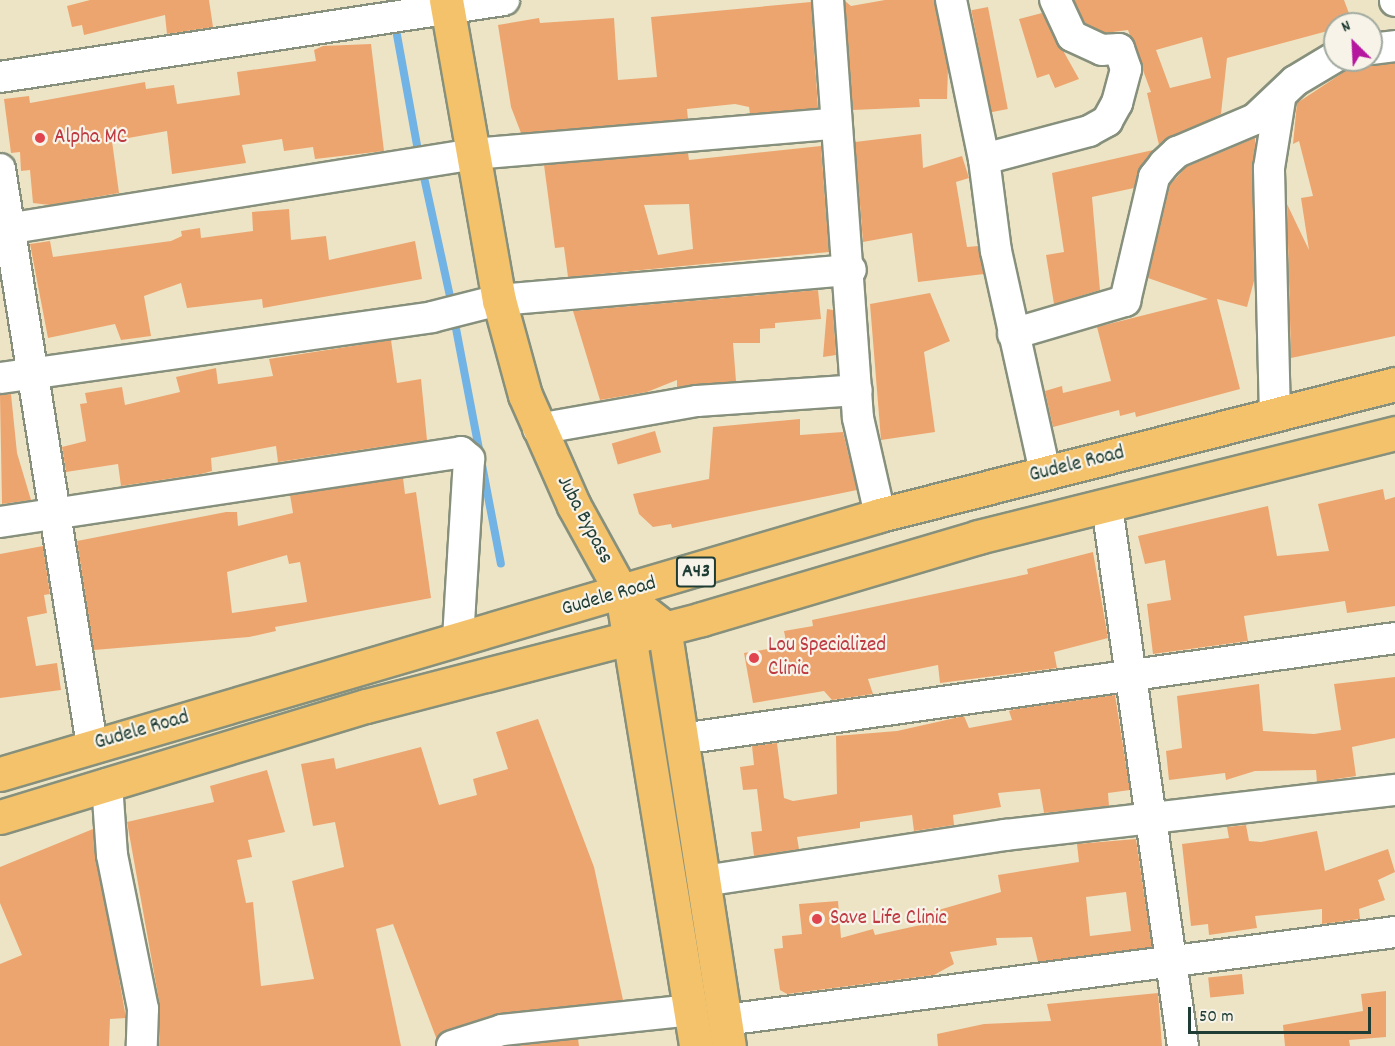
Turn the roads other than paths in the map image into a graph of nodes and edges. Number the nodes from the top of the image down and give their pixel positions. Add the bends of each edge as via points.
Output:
1 (504, 0) edge
2 (828, 0) edge
3 (951, 0) edge
4 (1055, 0) edge
5 (446, 3) edge
6 (1323, 64) edge
7 (0, 77) edge
8 (1280, 99) junction
9 (833, 124) junction
10 (473, 154) junction
11 (984, 159) junction
12 (0, 169) edge
13 (5, 229) edge
14 (851, 270) junction
15 (499, 300) junction
16 (1013, 334) junction
17 (33, 371) junction
18 (0, 378) edge
19 (1395, 384) edge
20 (857, 390) junction
21 (1275, 416) junction
22 (538, 429) junction
23 (1395, 433) edge
24 (1045, 472) junction
25 (1107, 506) junction
26 (56, 512) junction
27 (880, 515) junction
28 (0, 522) edge
29 (622, 593) junction
30 (664, 627) junction
31 (629, 637) junction
32 (1395, 638) edge
33 (458, 639) junction
34 (1131, 676) junction
35 (681, 739) junction
36 (92, 745) junction
37 (0, 774) edge
38 (107, 784) junction
39 (1395, 790) edge
40 (0, 817) edge
41 (1151, 818) junction
42 (704, 881) junction
43 (1395, 932) edge
44 (1171, 960) junction
45 (692, 1010) junction
46 (727, 1033) edge
47 (142, 1046) edge
48 (452, 1046) edge
49 (696, 1046) edge
50 (1184, 1046) edge

1 - 5 street
2 - 9 street
3 - 11 street
4 - 11 street via 1072,36 1102,50 1119,49 1126,69 1117,103 1107,121 1089,131
5 - 7 street
5 - 10 main road, Juba Bypass
6 - 8 street via 1295,81
8 - 16 street via 1255,119 1177,152 1154,177 1125,301
8 - 21 street via 1269,168
9 - 10 street
9 - 14 street
10 - 13 street
10 - 15 main road, Juba Bypass
11 - 16 street
12 - 13 street
13 - 17 street
14 - 15 street
14 - 20 street
15 - 17 street via 432,317
15 - 22 main road, Juba Bypass
16 - 24 street
17 - 18 street
17 - 26 street
19 - 21 main road, Gudele Road / A43
20 - 22 street via 697,401
20 - 27 street via 866,466
21 - 24 main road, Gudele Road / A43
22 - 29 main road, Juba Bypass
23 - 25 main road, Gudele Road / A43
24 - 27 main road, Gudele Road / A43
25 - 30 main road, Gudele Road / A43
25 - 34 street
26 - 28 street
26 - 33 street via 462,452 469,459
26 - 36 street
27 - 29 main road, Gudele Road / A43
29 - 30 main road
29 - 31 main road, Juba Bypass
29 - 33 main road, Gudele Road / A43
30 - 31 main road, Gudele Road / A43
30 - 35 main road
31 - 38 main road, Gudele Road / A43 via 366,706
31 - 45 main road, Juba Bypass
32 - 34 street
33 - 36 main road, Gudele Road / A43
34 - 35 street
34 - 41 street
35 - 42 main road
36 - 37 main road, Gudele Road / A43
38 - 40 main road, Gudele Road / A43
38 - 47 street via 112,855 143,1009
39 - 41 street
41 - 42 street
41 - 44 street
42 - 46 main road
43 - 44 street
44 - 46 street
44 - 50 street
45 - 48 street via 502,1030
45 - 49 main road, Juba Bypass

